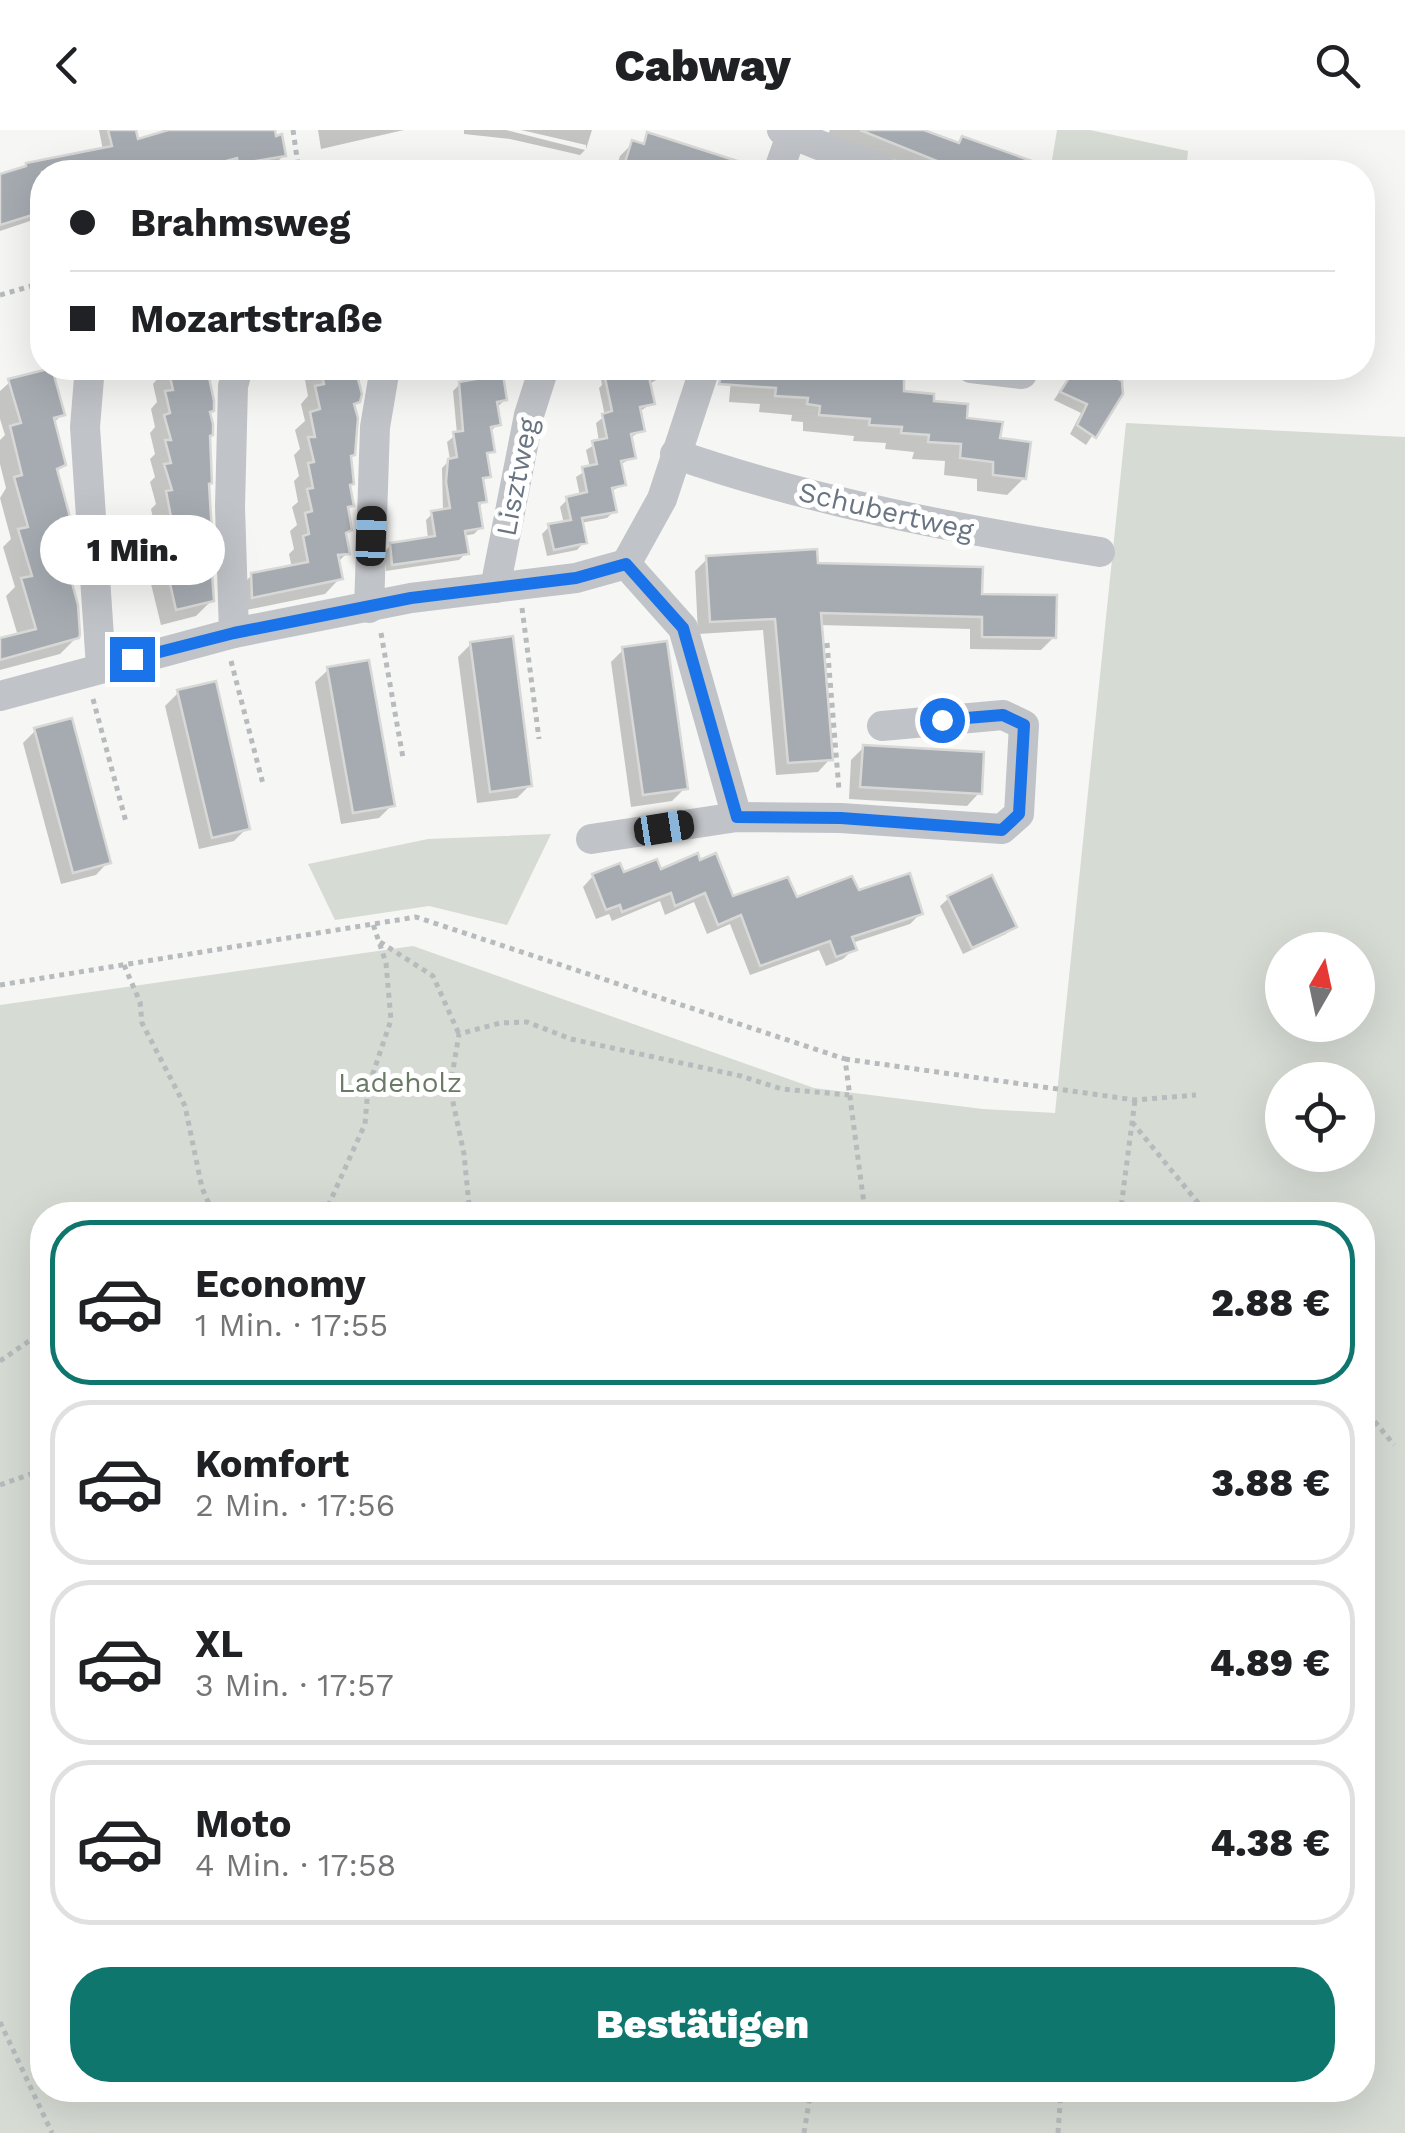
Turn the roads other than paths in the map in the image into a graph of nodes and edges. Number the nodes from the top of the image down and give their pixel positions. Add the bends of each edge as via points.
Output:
1 (789, 131) edge
2 (781, 160) edge
3 (858, 160) edge
4 (88, 380) edge
5 (235, 380) edge
6 (383, 380) edge
7 (540, 380) edge
8 (701, 380) edge
9 (675, 454) junction
10 (1100, 552) dead end
11 (626, 564) junction
12 (507, 586) junction
13 (372, 607) junction
14 (229, 634) junction
15 (93, 669) junction
16 (0, 696) edge
17 (882, 726) dead end
18 (737, 817) junction
19 (590, 839) dead end

1 - 2 street
1 - 3 street
4 - 15 street
5 - 14 street
6 - 13 street via 375,427
7 - 12 street, Lisztweg via 529,415
8 - 9 street
9 - 10 street, Schubertweg via 752,480 963,530
9 - 11 street via 662,499
11 - 12 street
11 - 18 street via 683,628
12 - 13 street
13 - 14 street
14 - 15 street
15 - 16 street
17 - 18 street via 1003,715 1024,725 1019,814 1002,830
18 - 19 street

